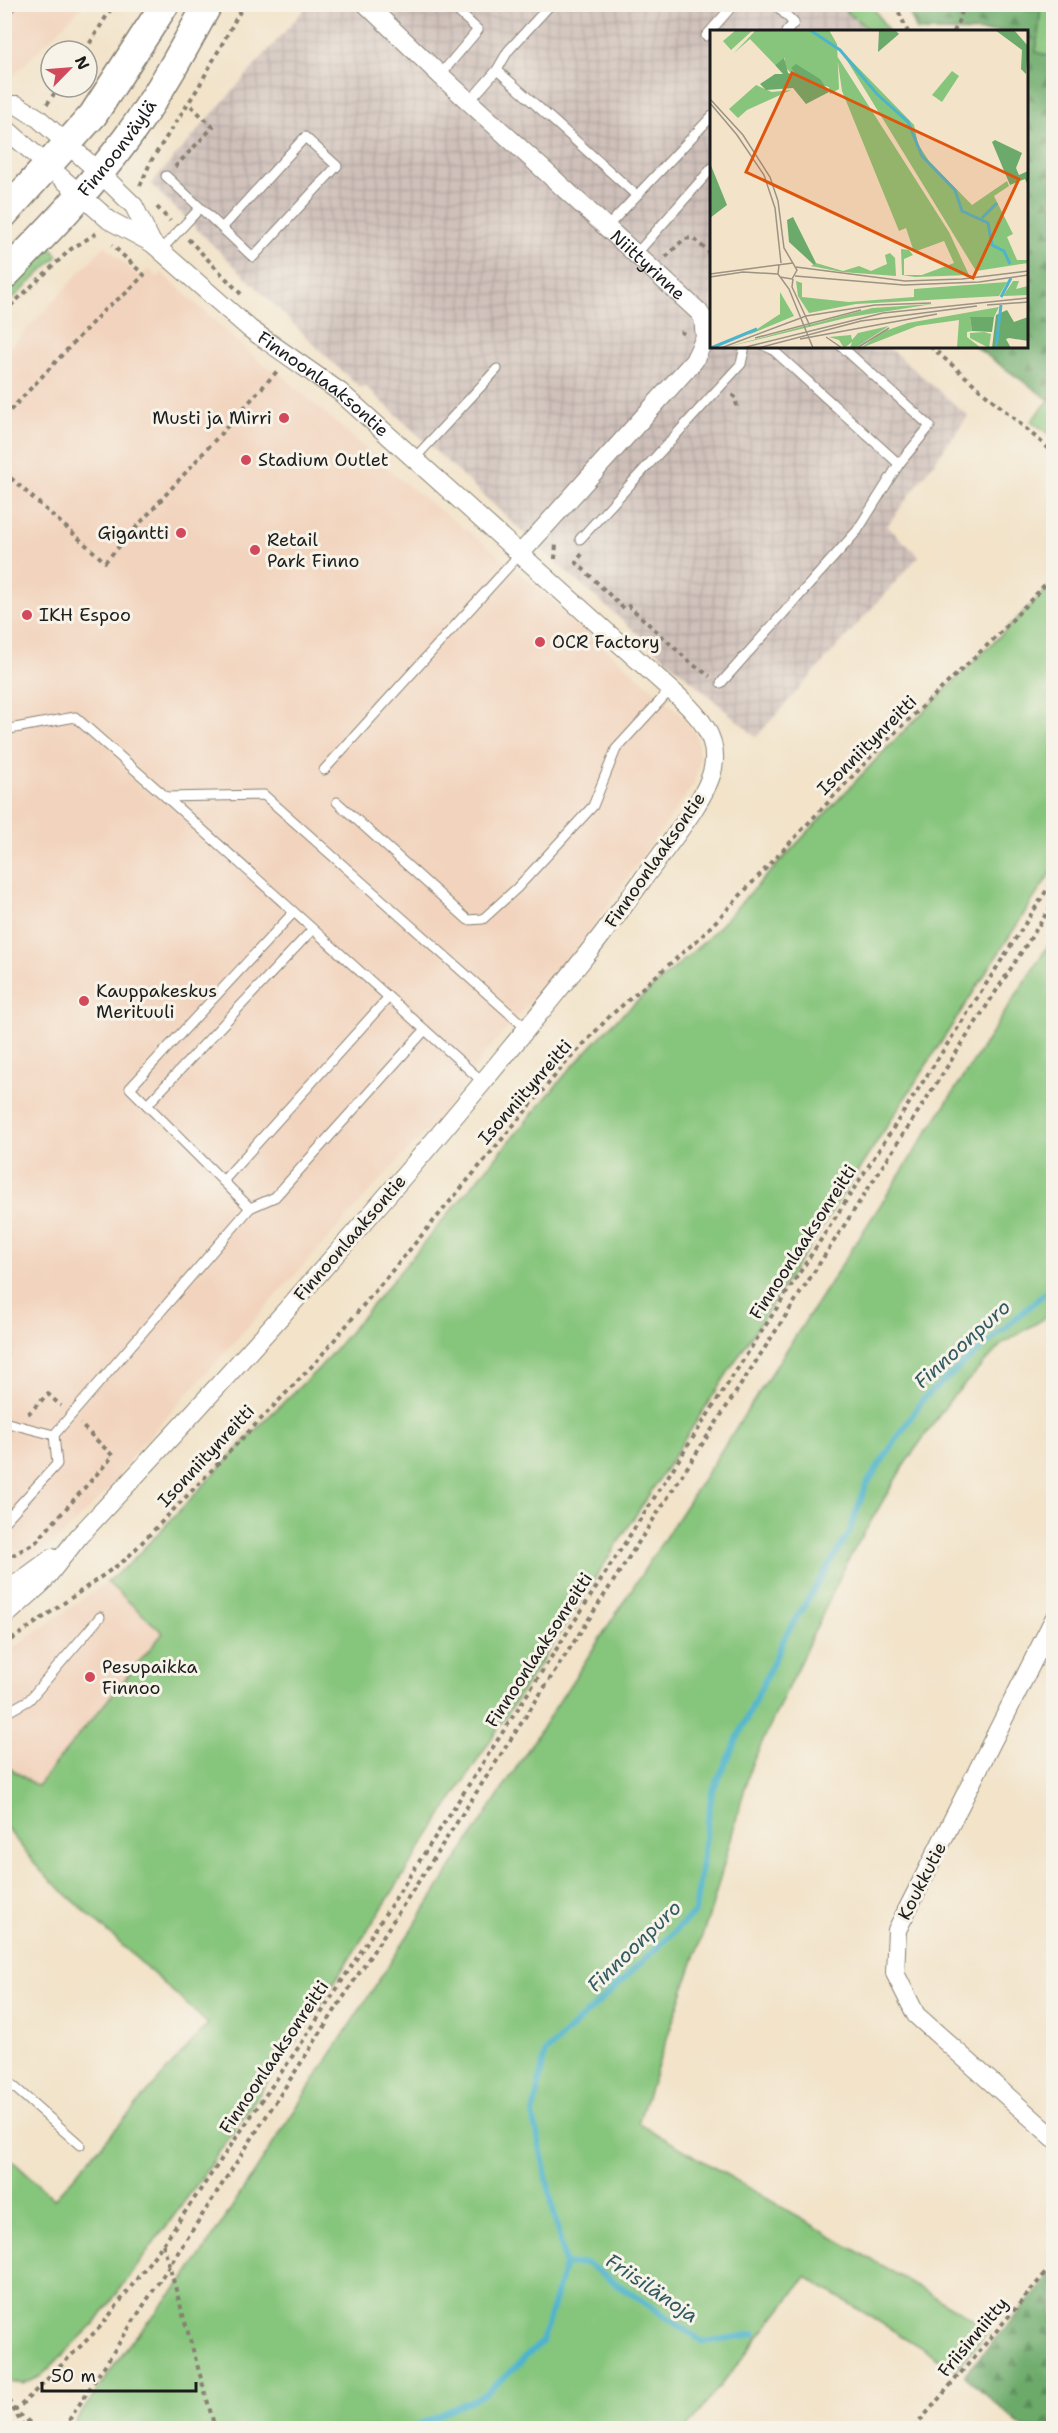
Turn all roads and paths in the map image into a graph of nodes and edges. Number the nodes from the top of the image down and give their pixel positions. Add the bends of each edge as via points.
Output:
1 (13, 4) edge
2 (114, 4) edge
3 (165, 4) edge
4 (208, 4) edge
5 (366, 4) edge
6 (450, 4) edge
7 (551, 4) edge
8 (734, 4) edge
9 (776, 4) edge
10 (895, 4) edge
11 (965, 4) edge
12 (4, 13) edge
13 (711, 30) edge
14 (788, 30) edge
15 (907, 30) edge
16 (955, 30) edge
17 (710, 31) edge
18 (706, 36) dead end
19 (92, 39) edge
20 (497, 70) junction
21 (440, 75) junction
22 (469, 102) junction
23 (188, 103) dead end
24 (4, 105) edge
25 (710, 117) edge
26 (4, 127) edge
27 (68, 144) junction
28 (49, 166) junction
29 (710, 169) edge
30 (99, 172) junction
31 (166, 176) joint
32 (636, 194) junction
33 (80, 197) junction
34 (200, 208) junction
35 (4, 214) edge
36 (607, 227) junction
37 (222, 228) junction
38 (99, 232) dead end
39 (156, 247) junction
40 (637, 254) junction
41 (710, 254) edge
42 (655, 270) junction
43 (4, 276) edge
44 (708, 330) edge
45 (745, 348) edge
46 (771, 348) edge
47 (844, 348) edge
48 (932, 348) edge
49 (280, 369) dead end
50 (497, 369) dead end
51 (4, 417) edge
52 (1053, 453) edge
53 (414, 459) junction
54 (899, 464) junction
55 (4, 472) edge
56 (580, 539) joint
57 (520, 554) junction
58 (1053, 575) edge
59 (721, 683) joint
60 (671, 689) junction
61 (4, 730) edge
62 (324, 770) dead end
63 (166, 797) junction
64 (338, 802) dead end
65 (1053, 879) edge
66 (1053, 902) edge
67 (293, 913) junction
68 (312, 930) junction
69 (388, 998) junction
70 (527, 1029) junction
71 (425, 1030) junction
72 (483, 1082) junction
73 (147, 1105) junction
74 (223, 1181) junction
75 (250, 1209) junction
76 (4, 1347) edge
77 (4, 1357) edge
78 (4, 1422) edge
79 (54, 1435) junction
80 (4, 1522) edge
81 (79, 1536) junction
82 (4, 1593) edge
83 (4, 1617) edge
84 (100, 1617) dead end
85 (1053, 1619) edge
86 (5, 1643) edge
87 (4, 1714) edge
88 (4, 2078) edge
89 (1053, 2138) edge
90 (80, 2145) dead end
91 (162, 2244) junction
92 (1053, 2263) edge
93 (169, 2267) junction
94 (4, 2392) edge
95 (15, 2411) junction
96 (24, 2428) edge
97 (37, 2428) edge
98 (64, 2428) edge
99 (215, 2428) edge
100 (914, 2428) edge

1 - 12 lane
2 - 19 path
3 - 27 main road via 93,115
4 - 30 main road, Finnoonväylä via 172,69 127,138
5 - 21 street, Niittyrinne
6 - 21 lane via 478,30
7 - 20 lane via 508,51
8 - 13 lane
9 - 14 lane via 794,23
10 - 15 path
11 - 16 path
17 - 18 lane
20 - 22 lane
20 - 32 lane
21 - 22 street, Niittyrinne
22 - 36 street, Niittyrinne
23 - 31 path via 213,127
24 - 27 street, Finnoonlaaksontie via 17,105
25 - 32 lane
26 - 28 street, Finnoonlaaksontie
27 - 28 main road
27 - 30 street, Finnoonlaaksontie
28 - 33 street, Finnoonlaaksontie
28 - 35 main road
29 - 40 lane
30 - 33 main road, Finnoonväylä
30 - 39 street, Finnoonlaaksontie via 134,206
31 - 34 lane
32 - 36 lane
33 - 39 street, Finnoonlaaksontie via 109,220
33 - 43 main road, Finnoonväylä
34 - 37 lane
34 - 39 lane
36 - 40 street, Niittyrinne
37 - 37 lane via 253,257 337,166 305,137
38 - 51 path via 144,275 105,308
39 - 53 street, Finnoonlaaksontie via 250,329 340,392
40 - 42 street, Niittyrinne
41 - 42 path via 693,238 684,239
42 - 44 street, Niittyrinne via 699,312
44 - 57 street, Niittyrinne via 694,361
45 - 56 lane via 741,363
46 - 54 lane
47 - 54 lane via 930,426
48 - 52 path
49 - 55 path via 105,562
50 - 53 lane
53 - 57 street, Finnoonlaaksontie
54 - 59 lane via 857,531
56 - 59 path via 582,553 576,562 624,609 629,606 692,664
57 - 60 street, Finnoonlaaksontie
57 - 62 lane
58 - 86 path, Isonniitynreitti via 998,635 883,744 696,942 610,1016 315,1363 125,1560
60 - 64 lane via 616,748 593,806 518,888 483,919 468,921
60 - 70 street, Finnoonlaaksontie via 712,738 713,768 707,786 617,915
61 - 63 lane via 75,717
63 - 67 lane
63 - 70 lane via 264,795
65 - 91 path, Finnoonlaaksonreitti via 313,2025
66 - 93 path
67 - 68 lane
67 - 73 lane via 130,1088
68 - 69 lane
68 - 73 lane
69 - 71 lane
69 - 74 lane
70 - 72 street, Finnoonlaaksontie
71 - 72 lane
71 - 75 lane via 275,1197
72 - 81 street, Finnoonlaaksontie via 344,1247
73 - 74 lane
74 - 75 lane
75 - 79 lane
76 - 77 path via 9,1351
78 - 79 lane
79 - 80 lane via 57,1464
81 - 82 street, Finnoonlaaksontie
81 - 83 street, Finnoonlaaksontie via 42,1583
84 - 87 lane via 29,1700
85 - 89 street, Koukkutie via 897,1930 896,1973 916,2015
88 - 90 lane
91 - 93 path
91 - 95 path, Finnoonlaaksonreitti via 103,2324
92 - 100 path, Friisinniitty
93 - 98 path
93 - 99 path
94 - 95 path
95 - 96 path
95 - 97 path

